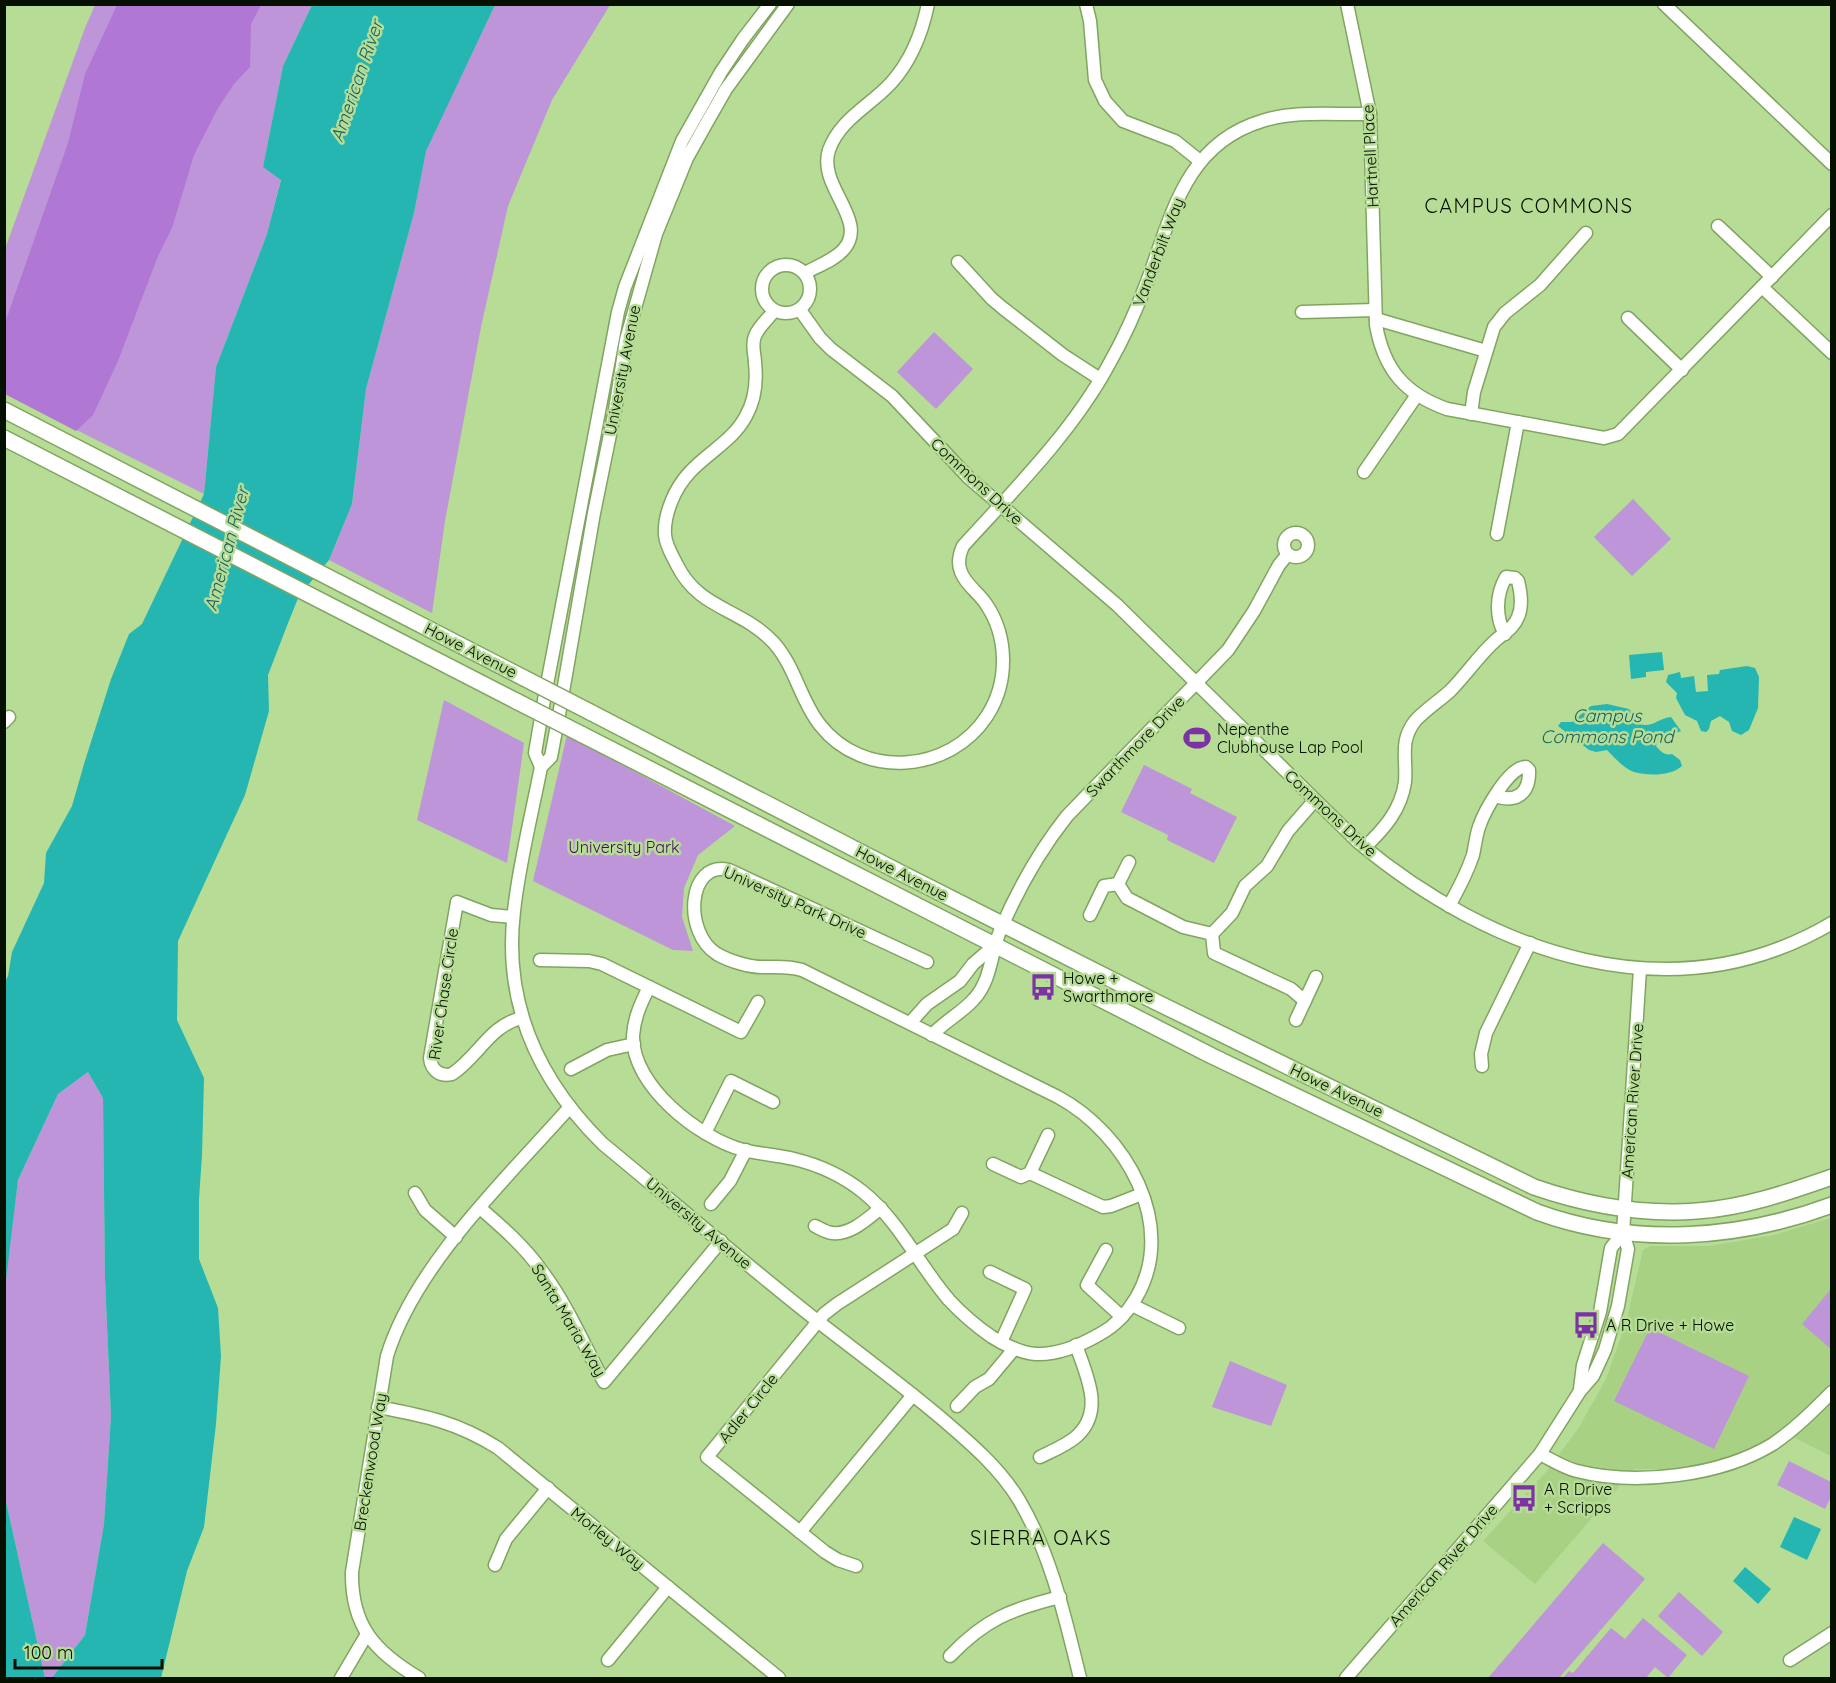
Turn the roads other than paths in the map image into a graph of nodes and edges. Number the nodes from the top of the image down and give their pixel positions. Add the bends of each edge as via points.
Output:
1 (770, 4) edge
2 (789, 4) edge
3 (928, 4) edge
4 (1086, 4) edge
5 (1347, 4) edge
6 (1664, 4) edge
7 (1370, 114) junction
8 (1200, 161) junction
9 (1832, 164) edge
10 (1832, 215) edge
11 (1718, 226) dead end
12 (1586, 233) dead end
13 (958, 262) dead end
14 (805, 273) junction
15 (1772, 277) junction
16 (1762, 287) junction
17 (800, 310) junction
18 (774, 311) junction
19 (1302, 312) dead end
20 (1376, 314) junction
21 (1629, 318) dead end
22 (1486, 351) junction
23 (1832, 354) edge
24 (1682, 370) junction
25 (1100, 379) junction
26 (1416, 395) junction
27 (4, 410) edge
28 (1471, 414) junction
29 (1518, 422) junction
30 (4, 438) edge
31 (1364, 471) dead end
32 (999, 505) junction
33 (1497, 534) dead end
34 (1287, 554) dead end
35 (1505, 634) dead end
36 (1196, 683) junction
37 (541, 767) junction
38 (1495, 796) dead end
39 (1315, 800) junction
40 (1365, 847) junction
41 (1129, 862) dead end
42 (1118, 884) junction
43 (1449, 906) junction
44 (1090, 915) dead end
45 (513, 917) junction
46 (1832, 923) edge
47 (1003, 924) junction
48 (1212, 934) junction
49 (1530, 944) junction
50 (995, 945) junction
51 (540, 960) dead end
52 (927, 962) dead end
53 (1641, 969) junction
54 (1316, 977) dead end
55 (649, 987) junction
56 (1305, 1001) junction
57 (758, 1002) dead end
58 (522, 1018) junction
59 (1296, 1020) dead end
60 (910, 1023) junction
61 (932, 1035) junction
62 (633, 1044) junction
63 (1482, 1066) dead end
64 (571, 1069) dead end
65 (773, 1102) dead end
66 (569, 1108) junction
67 (705, 1133) junction
68 (1048, 1136) dead end
69 (746, 1150) junction
70 (993, 1164) dead end
71 (1030, 1173) junction
72 (1832, 1177) edge
73 (415, 1193) dead end
74 (1142, 1194) junction
75 (711, 1204) dead end
76 (1832, 1205) edge
77 (480, 1208) junction
78 (881, 1208) junction
79 (1625, 1208) junction
80 (962, 1213) dead end
81 (815, 1226) dead end
82 (1623, 1233) junction
83 (456, 1237) junction
84 (721, 1241) junction
85 (1106, 1250) dead end
86 (916, 1254) junction
87 (990, 1272) dead end
88 (1132, 1305) junction
89 (1122, 1317) junction
90 (818, 1321) junction
91 (1179, 1328) dead end
92 (1000, 1342) junction
93 (1076, 1345) junction
94 (1014, 1349) junction
95 (1832, 1392) edge
96 (913, 1395) junction
97 (957, 1406) dead end
98 (378, 1407) junction
99 (1540, 1454) junction
100 (1040, 1457) dead end
101 (548, 1488) junction
102 (800, 1532) junction
103 (495, 1565) dead end
104 (856, 1566) dead end
105 (668, 1587) junction
106 (1060, 1598) junction
107 (1832, 1633) edge
108 (367, 1634) junction
109 (950, 1656) dead end
110 (608, 1660) dead end
111 (1790, 1660) dead end
112 (341, 1678) edge
113 (419, 1678) edge
114 (779, 1678) edge
115 (1080, 1678) edge
116 (1346, 1678) edge

1 - 37 street, University Avenue via 721,72 682,141 621,300 542,709 535,753
2 - 37 street, University Avenue via 726,89 687,158 656,234 626,340 551,757
3 - 14 street via 920,37 908,59 891,83 848,121 832,142 827,168 852,229 845,248
4 - 8 street via 1095,80 1105,102 1123,121 1175,141
5 - 7 street, Hartnell Place
6 - 9 street
7 - 8 street, Vanderbilt Way via 1263,120 1226,138
7 - 20 street, Hartnell Place
8 - 25 street, Vanderbilt Way via 1173,207 1135,312
10 - 15 street, Hartnell Place
11 - 15 street
12 - 22 street via 1540,285 1505,313 1494,327
13 - 25 street via 1004,309
14 - 17 street via 810,293
14 - 18 street via 790,265 774,268 767,274 762,290
15 - 16 street, Hartnell Place
16 - 23 street
16 - 24 street, Hartnell Place
17 - 18 street via 787,314
17 - 32 street, Commons Drive via 820,338 892,396
18 - 32 street, Vanderbilt Way via 754,338 755,383 746,416 682,480 667,513 666,538 681,574 695,591 750,622 774,643 793,671 813,716 840,745 873,760 917,762 957,746 989,713 1002,679 1002,645 988,607 962,576 959,558 963,546
19 - 20 street
20 - 22 street
20 - 26 street, Hartnell Place via 1385,357 1398,378
21 - 24 street
22 - 28 street
24 - 29 street, Hartnell Place via 1624,430 1610,438
25 - 32 street, Vanderbilt Way via 1060,436
26 - 28 street, Hartnell Place via 1447,410
26 - 31 street
27 - 47 main road, Howe Avenue, bridge
28 - 29 street, Hartnell Place
29 - 33 street
30 - 50 main road, Howe Avenue, bridge
32 - 36 street, Commons Drive via 1083,574
34 - 36 street, Swarthmore Drive via 1240,633
35 - 40 street via 1416,720 1405,739 1405,782 1395,814
36 - 39 street, Commons Drive
36 - 47 street, Swarthmore Drive via 1057,829
37 - 45 street, University Avenue
38 - 43 street via 1488,804 1473,854
39 - 40 street, Commons Drive
39 - 48 street via 1288,831 1267,866 1245,886 1232,913
40 - 43 street, Commons Drive via 1408,881
41 - 42 street
42 - 44 street via 1104,886
42 - 48 street via 1127,898 1183,927
43 - 49 street, Commons Drive
45 - 58 street, University Avenue via 512,963
45 - 58 street, River Chase Circle via 491,915 457,902 430,1058 432,1067 443,1075 452,1074 497,1029
46 - 53 street, Commons Drive via 1782,948 1730,964 1698,969
47 - 50 street, Swarthmore Drive
47 - 79 main road, Howe Avenue via 1534,1187 1576,1201
48 - 56 street via 1214,952 1291,989
49 - 53 street, Commons Drive via 1591,961
49 - 63 street via 1486,1033
50 - 60 street
50 - 61 street via 990,970 974,999
50 - 82 main road, Howe Avenue via 1212,1056 1537,1212
51 - 55 street via 602,964
52 - 60 street, University Park Drive via 729,870 719,867 709,872 699,886 695,923 703,942 717,954 759,967 802,970
53 - 79 street, American River Drive
54 - 56 street
55 - 57 street via 741,1032
55 - 62 street, University Park Drive via 634,1022
56 - 59 street
58 - 66 street, University Avenue via 540,1062
60 - 61 street, University Park Drive
61 - 74 street, University Park Drive via 1058,1097 1088,1117 1126,1160
62 - 64 street via 607,1050
62 - 67 street, University Park Drive via 649,1083
65 - 67 street via 731,1081
66 - 77 street, Breckenwood Way
66 - 84 street, University Avenue via 603,1144
67 - 69 street, University Park Drive
68 - 71 street
69 - 75 street via 730,1181
69 - 78 street, University Park Drive via 818,1166 856,1186
70 - 71 street via 1021,1177
71 - 74 street via 1103,1207
72 - 79 main road, Howe Avenue via 1788,1192 1698,1211
73 - 83 street via 425,1210
74 - 88 street, University Park Drive via 1150,1222 1151,1258
76 - 82 main road, Howe Avenue via 1731,1231 1678,1235
77 - 83 street, Breckenwood Way
77 - 84 street, Santa Maria Way via 543,1271 604,1382
78 - 81 street via 842,1233
78 - 86 street, University Park Drive
79 - 82 street, American River Drive
80 - 86 street via 954,1229
82 - 99 street, American River Drive via 1628,1249 1605,1350 1593,1376
83 - 98 street, Breckenwood Way via 405,1309 387,1356
84 - 90 street, University Avenue
85 - 89 street via 1087,1285
86 - 90 street via 837,1304
86 - 92 street, University Park Drive via 956,1307
87 - 92 street via 1026,1289
88 - 89 street, University Park Drive
88 - 91 street
89 - 93 street, University Park Drive via 1104,1332
90 - 96 street, University Avenue
90 - 102 street, Adler Circle via 707,1457
92 - 94 street, University Park Drive
93 - 94 street, University Park Drive via 1037,1354
93 - 100 street via 1091,1391 1092,1410 1076,1437
94 - 97 street via 989,1379
95 - 99 street via 1798,1426 1773,1444 1732,1463 1695,1473 1601,1476 1575,1471
96 - 102 street
96 - 106 street, University Avenue via 974,1446 1004,1479 1035,1530
98 - 101 street, Morley Way via 431,1417 463,1428 498,1448
98 - 108 street, Breckenwood Way via 352,1572 357,1614
99 - 116 street, American River Drive
101 - 103 street via 506,1539
101 - 105 street, Morley Way
102 - 104 street, Adler Circle via 837,1560
105 - 110 street
105 - 114 street, Morley Way
106 - 109 street via 1024,1606 1000,1617 977,1630
106 - 115 street, University Avenue
107 - 111 street
108 - 112 street
108 - 113 street, Breckenwood Way via 384,1655

